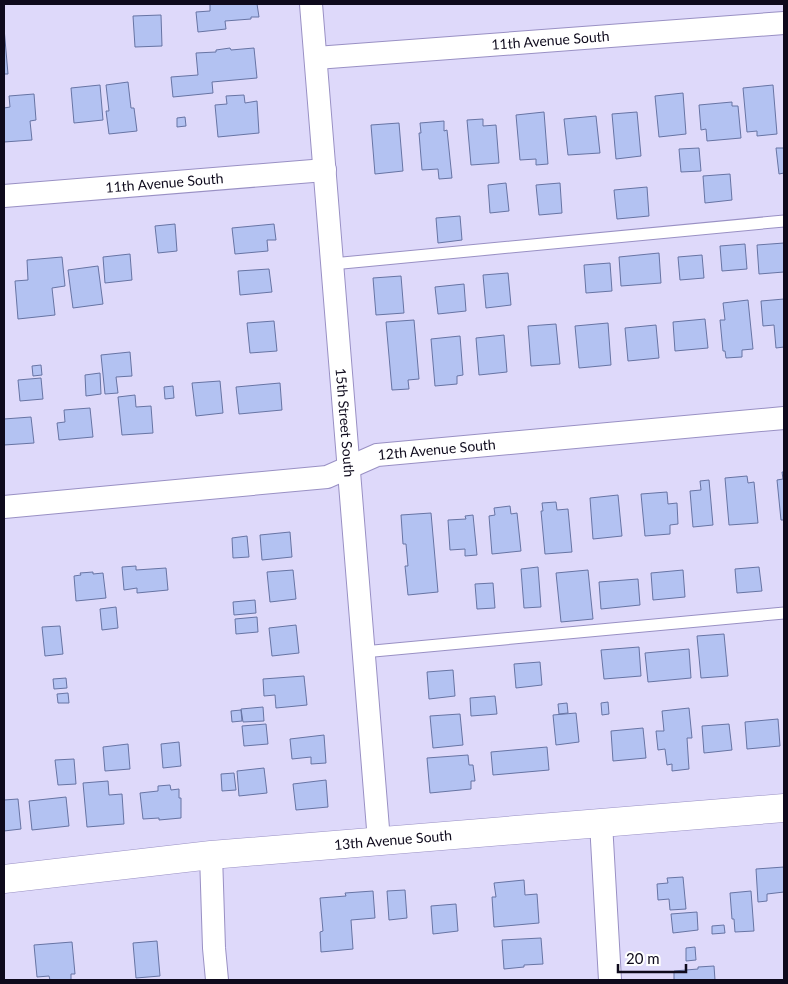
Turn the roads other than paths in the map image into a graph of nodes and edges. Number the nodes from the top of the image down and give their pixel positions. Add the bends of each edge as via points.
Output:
1 (311, 4) edge
2 (784, 23) edge
3 (316, 58) junction
4 (325, 170) junction
5 (4, 196) edge
6 (784, 221) edge
7 (332, 264) junction
8 (784, 418) edge
9 (349, 468) junction
10 (4, 507) edge
11 (784, 613) edge
12 (364, 652) junction
13 (784, 808) edge
14 (601, 823) junction
15 (379, 841) junction
16 (211, 856) junction
17 (4, 879) edge
18 (216, 980) edge
19 (610, 980) edge

1 - 3 street, 15th Street South
2 - 3 street, 11th Avenue South
3 - 4 street, 15th Street South
4 - 5 street, 11th Avenue South
4 - 7 street, 15th Street South
6 - 7 lane
7 - 9 street, 15th Street South
8 - 9 street, 12th Avenue South via 376,455
9 - 10 street, 12th Avenue South via 327,477
9 - 12 street, 15th Street South
11 - 12 lane
12 - 15 street, 15th Street South
13 - 14 main road, 13th Avenue South
14 - 15 main road, 13th Avenue South
14 - 19 street
15 - 16 main road, 13th Avenue South
16 - 17 main road, 13th Avenue South
16 - 18 street

